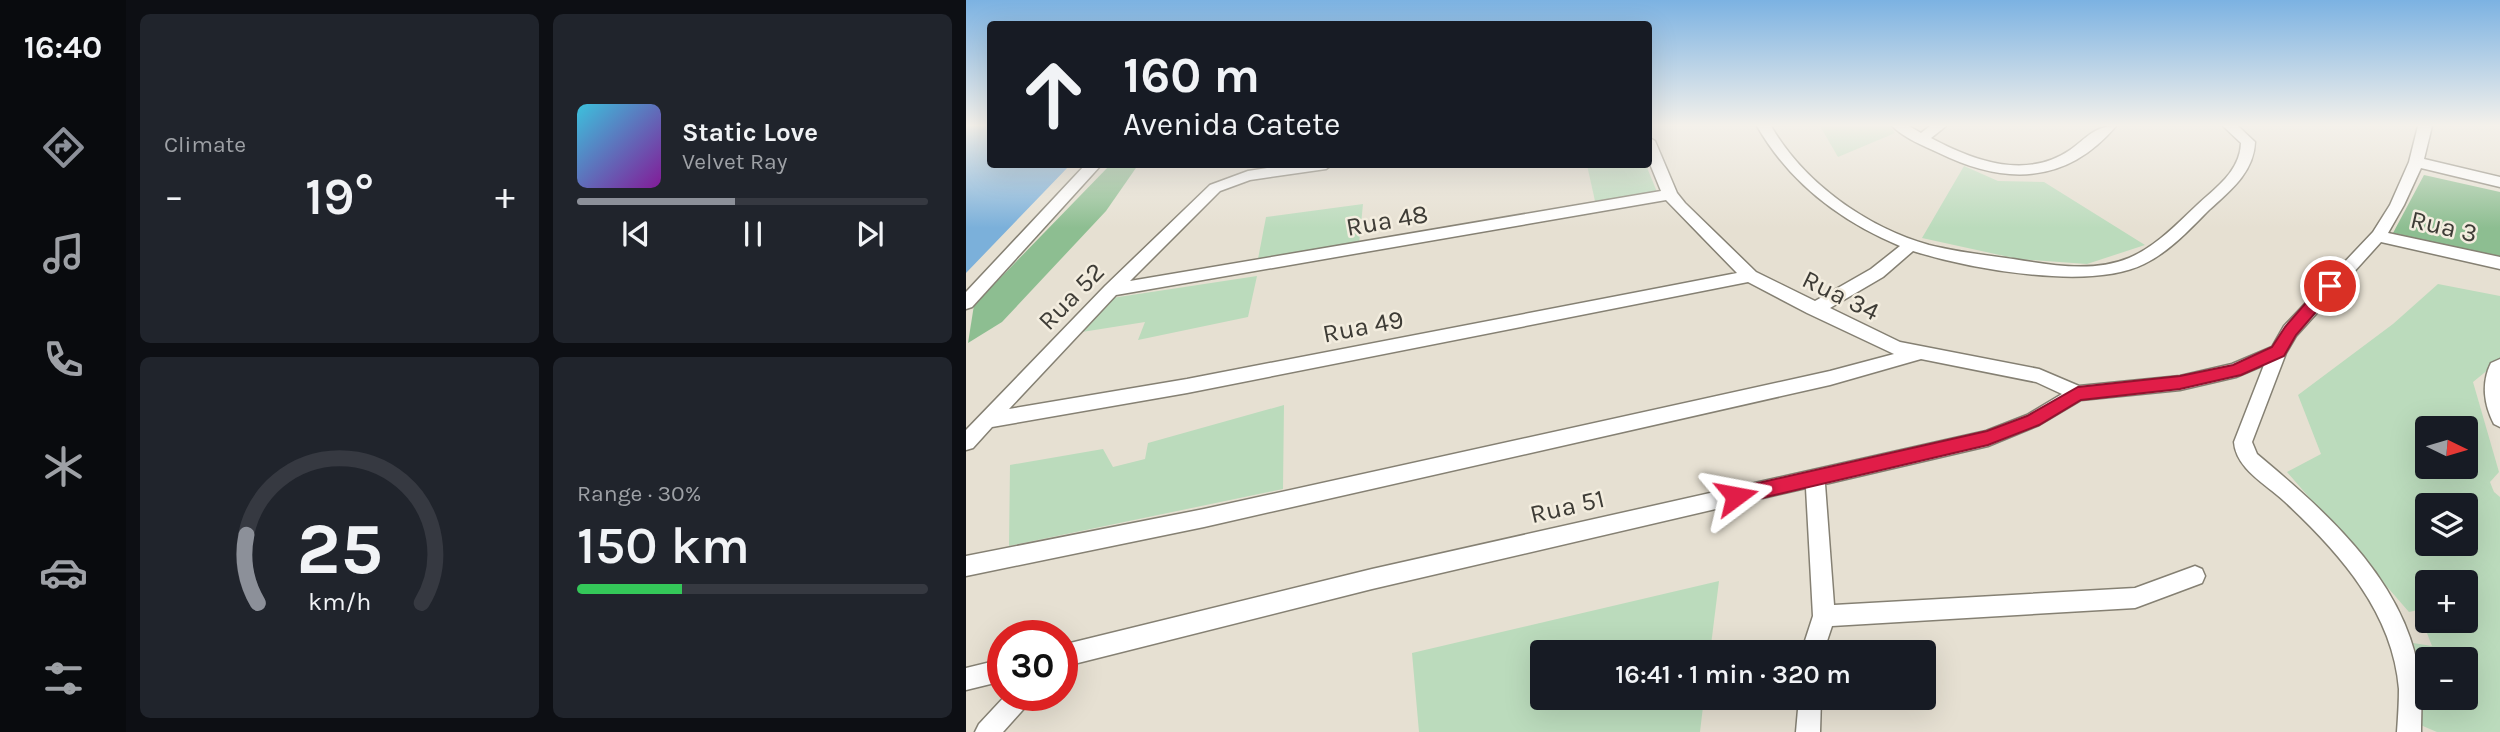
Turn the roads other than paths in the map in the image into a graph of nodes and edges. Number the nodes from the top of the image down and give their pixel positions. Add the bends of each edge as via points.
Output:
1 (1656, 160) edge
2 (1785, 160) edge
3 (1969, 160) edge
4 (2061, 160) edge
5 (2246, 160) edge
6 (2416, 162) joint
7 (1091, 168) edge
8 (1300, 168) edge
9 (2500, 182) edge
10 (1670, 194) junction
11 (2378, 236) junction
12 (1910, 244) junction
13 (2500, 263) edge
14 (1750, 275) junction
15 (1111, 290) junction
16 (966, 303) edge
17 (1813, 309) junction
18 (2278, 352) junction
19 (1917, 354) junction
20 (2500, 366) edge
21 (2078, 393) junction
22 (2500, 419) edge
23 (985, 421) junction
24 (966, 442) edge
25 (1815, 478) junction
26 (966, 566) edge
27 (2195, 576) dead end
28 (1824, 616) junction
29 (1816, 640) edge
30 (1078, 652) edge
31 (987, 674) edge
32 (966, 679) edge
33 (1809, 710) edge
34 (1006, 711) edge
35 (987, 732) edge
36 (1808, 732) edge
37 (2409, 732) edge

1 - 10 street, Rua 34
2 - 12 street via 1845,210
3 - 4 street via 2023,170 2047,168
5 - 12 street via 2215,197 2158,249 2107,269 2067,272
6 - 9 street
6 - 11 street
7 - 16 street
8 - 15 street, Rua 52 via 1248,176 1215,188
10 - 14 street, Rua 34
10 - 15 street, Rua 48
11 - 13 street, Rua 3
11 - 18 street via 2290,331
12 - 17 street via 1874,276
14 - 17 street, Rua 34
14 - 23 street, Rua 49 via 1188,386
15 - 23 street, Rua 52
17 - 19 street, Rua 34
18 - 21 street via 2236,370 2180,383
18 - 37 street via 2243,442 2244,452 2350,552 2376,587 2399,641 2413,703
19 - 21 street, Rua 34 via 2039,376
19 - 26 street via 1830,378 1204,518
20 - 22 street via 2493,389
21 - 25 street, Rua 51 via 2033,421 1988,438
23 - 24 street, Rua 52
25 - 28 street
25 - 30 street, Rua 51 via 1372,579
27 - 28 street via 2135,598
28 - 29 street
31 - 32 street
33 - 36 street
34 - 35 street

